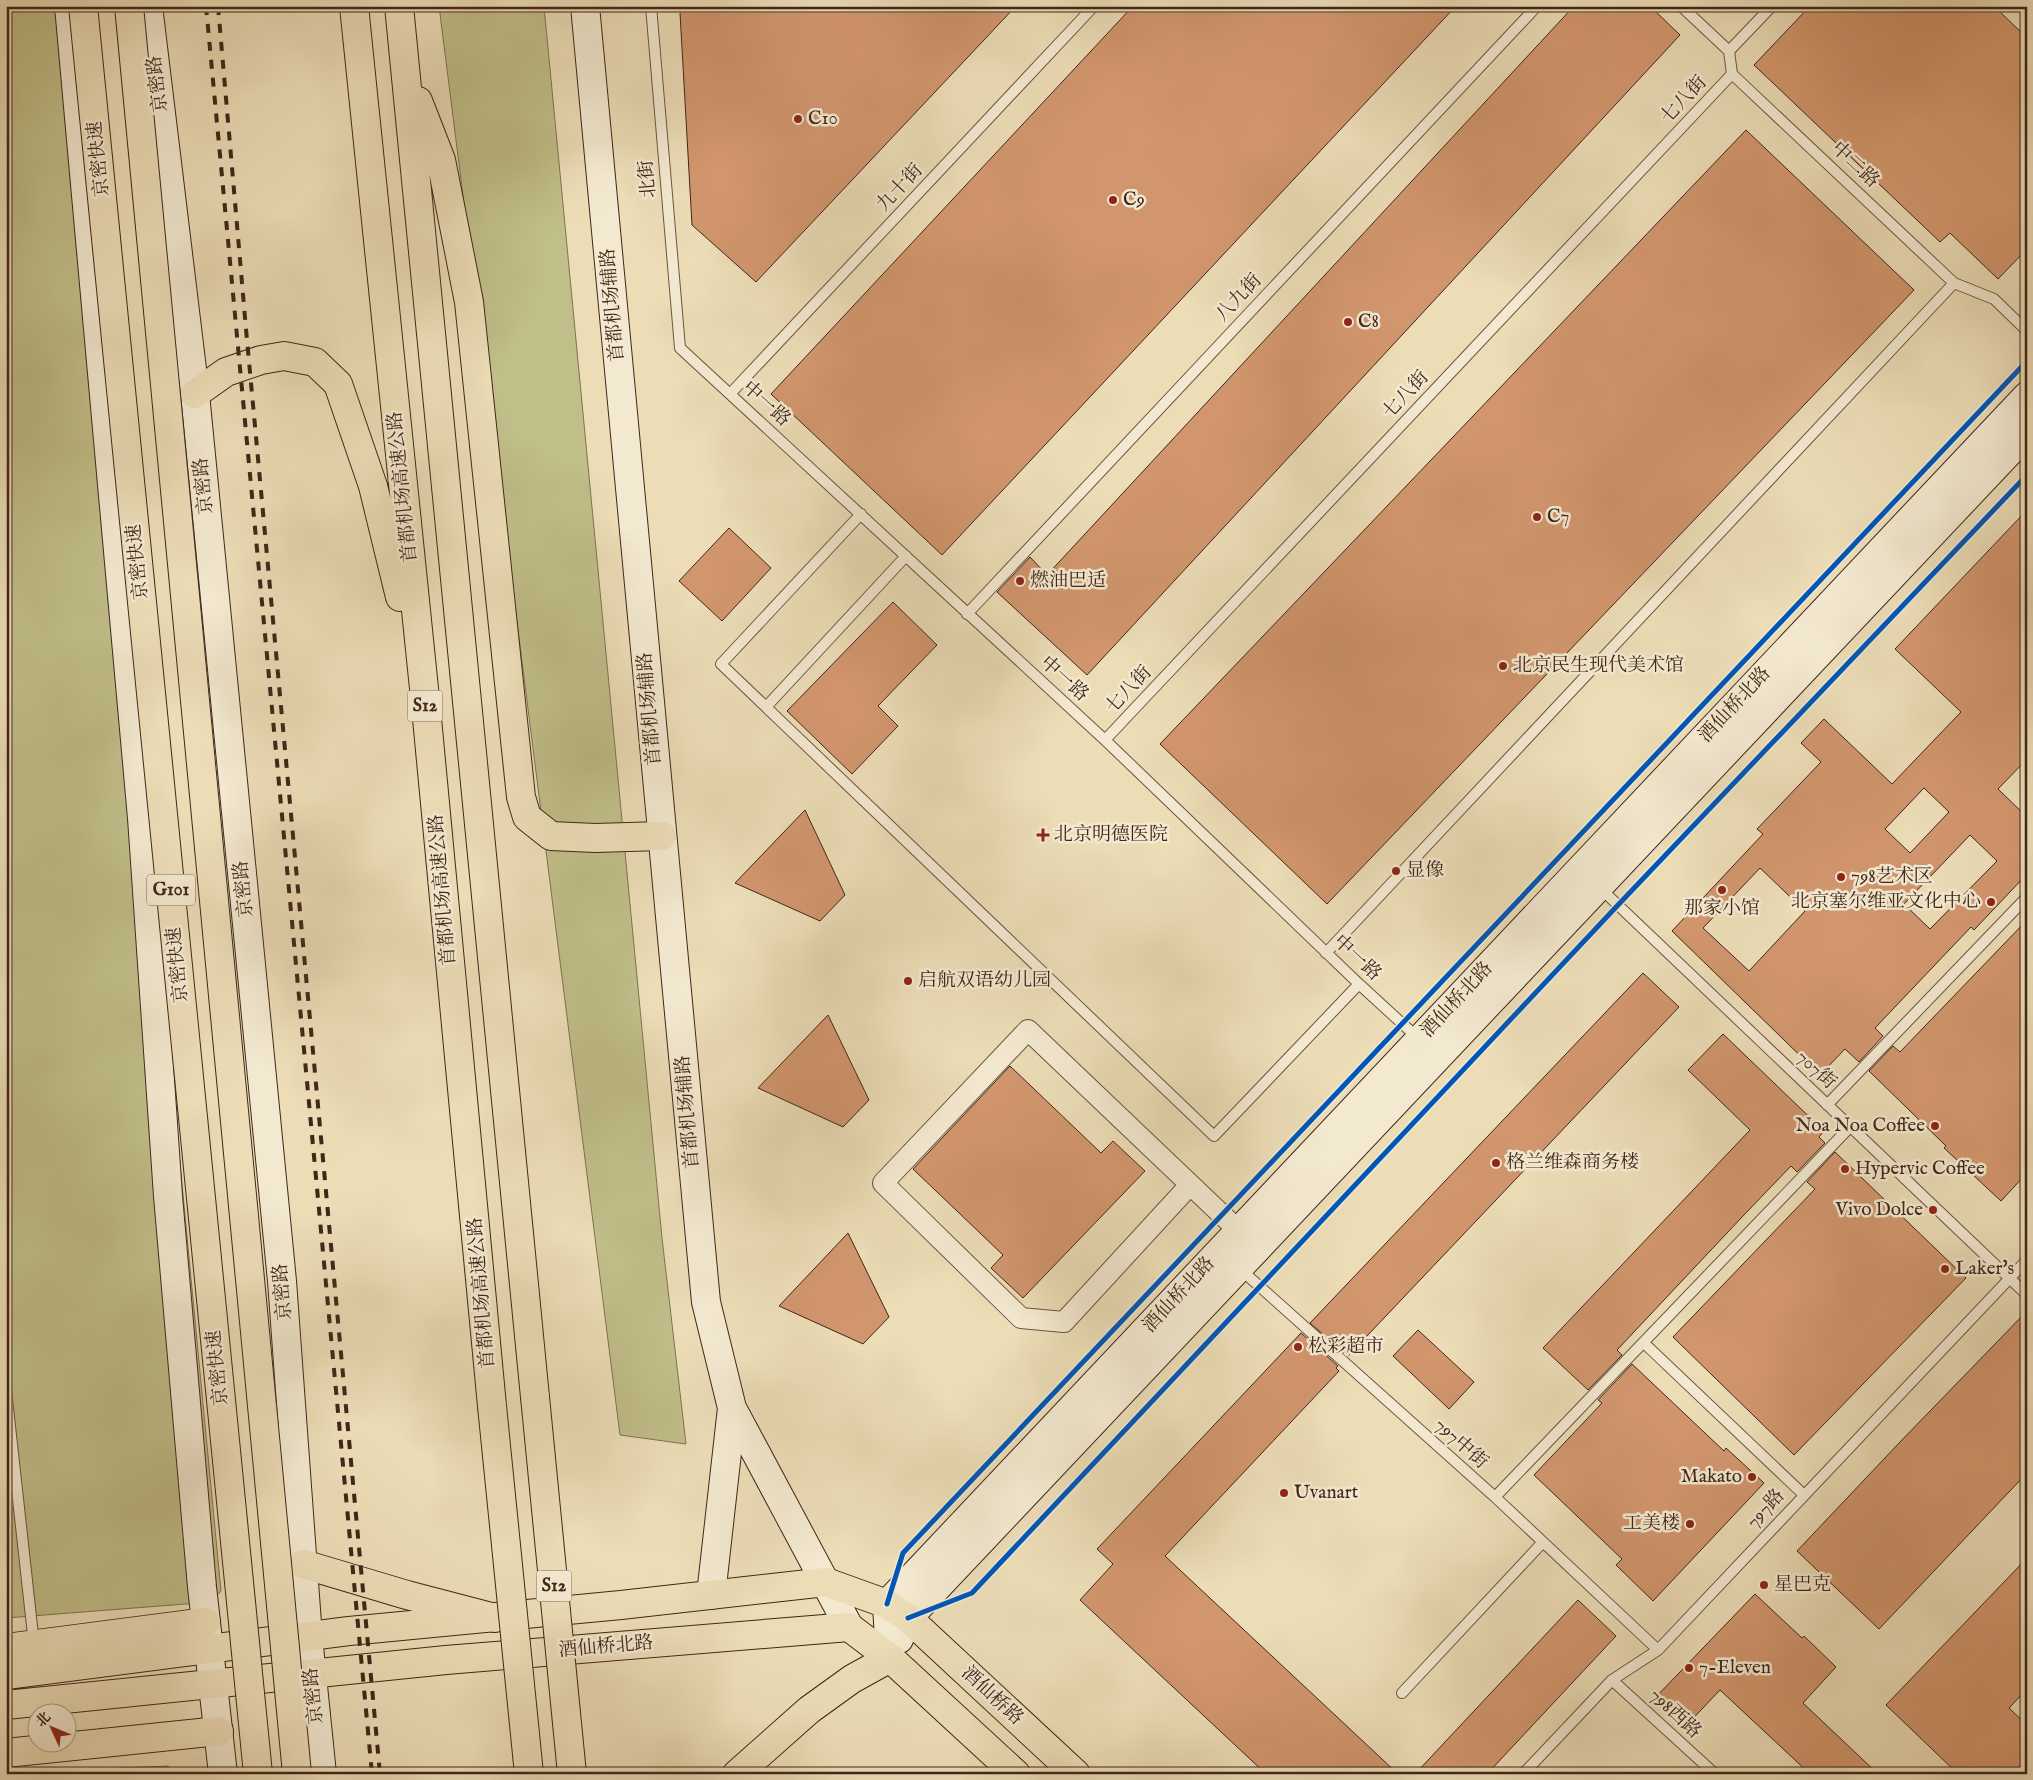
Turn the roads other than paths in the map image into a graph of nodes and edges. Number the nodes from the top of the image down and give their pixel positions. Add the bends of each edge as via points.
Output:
1 (69, 6) edge
2 (84, 6) edge
3 (129, 6) edge
4 (148, 6) edge
5 (354, 6) edge
6 (400, 6) edge
7 (585, 6) edge
8 (651, 6) edge
9 (1094, 6) edge
10 (1537, 6) edge
11 (1681, 6) edge
12 (1772, 6) edge
13 (1729, 51) junction
14 (405, 69) junction
15 (1732, 74) junction
16 (1954, 283) junction
17 (2027, 331) edge
18 (680, 348) joint
19 (195, 394) junction
20 (730, 394) junction
21 (2027, 396) edge
22 (2027, 432) edge
23 (861, 514) junction
24 (906, 556) junction
25 (967, 614) junction
26 (766, 707) junction
27 (426, 708) junction
28 (1105, 740) junction
29 (662, 836) junction
30 (1598, 887) junction
31 (2027, 896) edge
32 (1326, 952) junction
33 (1359, 984) junction
34 (1420, 1040) junction
35 (1827, 1105) junction
36 (1850, 1127) junction
37 (1190, 1185) junction
38 (1239, 1231) junction
39 (2027, 1260) edge
40 (1238, 1268) junction
41 (2009, 1278) junction
42 (2027, 1295) edge
43 (1644, 1343) junction
44 (6, 1390) edge
45 (732, 1408) junction
46 (1804, 1495) junction
47 (1495, 1497) junction
48 (1543, 1542) junction
49 (303, 1564) junction
50 (826, 1582) junction
51 (711, 1595) junction
52 (897, 1611) junction
53 (495, 1618) junction
54 (206, 1622) junction
55 (849, 1627) junction
56 (308, 1637) junction
57 (20, 1646) edge
58 (209, 1650) junction
59 (1658, 1650) junction
60 (890, 1658) junction
61 (311, 1673) junction
62 (14, 1675) edge
63 (1612, 1680) junction
64 (214, 1683) junction
65 (1402, 1694) dead end
66 (17, 1704) edge
67 (219, 1731) junction
68 (6, 1752) edge
69 (223, 1774) edge
70 (258, 1774) edge
71 (297, 1774) edge
72 (322, 1774) edge
73 (529, 1774) edge
74 (572, 1774) edge
75 (737, 1774) edge
76 (1016, 1774) edge
77 (1076, 1774) edge
78 (1523, 1774) edge
79 (1715, 1774) edge

1 - 54 main road, G101 via 142,818 168,1196
2 - 70 main road, 京密快速 / G101, bridge
3 - 71 main road, 京密快速 / G101, bridge
4 - 19 main road, 京密路
5 - 27 main road, 首都机场高速公路 / S12
6 - 14 main road, S12
7 - 29 main road, 首都机场辅路
8 - 18 lane, 北街
9 - 20 lane, 九十街
10 - 25 lane, 八九街
11 - 13 lane
12 - 13 lane
13 - 15 lane
14 - 29 main road via 441,160 469,302 520,787 527,817 551,836
14 - 74 main road, S12, bridge
15 - 16 lane, 中二路
15 - 28 lane, 七八街
16 - 17 lane, 中二路 via 1994,299
16 - 32 lane
18 - 20 lane, 中一路
19 - 27 main road via 226,372 284,356 315,362 338,384 373,486
19 - 49 main road, 京密路 via 282,1281
20 - 23 lane, 中一路
21 - 34 main road, 酒仙桥北路
22 - 30 main road, 酒仙桥北路
23 - 24 lane, 中一路
23 - 26 lane via 721,664
24 - 25 lane, 中一路
24 - 26 lane
25 - 28 lane, 中一路
26 - 33 lane via 1214,1136
27 - 73 main road, 首都机场高速公路 / S12, bridge
28 - 32 lane, 中一路
29 - 45 main road, 首都机场辅路 via 706,1302
30 - 35 lane, 707街
30 - 40 main road, 酒仙桥北路
31 - 35 lane
32 - 33 lane, 中一路
33 - 34 lane, 中一路
34 - 38 main road, 酒仙桥北路
35 - 36 lane, 707街
36 - 41 lane, 707街
36 - 43 lane
37 - 37 street via 1028,1030 883,1184 1021,1318 1064,1322
37 - 38 street
38 - 52 main road, 酒仙桥北路
39 - 41 lane, 797路
40 - 47 lane, 797中街
40 - 52 main road, 酒仙桥北路
41 - 42 lane, 707街
41 - 46 lane, 797路
43 - 46 lane
43 - 47 lane
44 - 57 lane
45 - 50 main road
45 - 51 main road
46 - 59 lane, 797路
47 - 48 lane, 797中街
48 - 59 lane, 797中街
48 - 65 lane
49 - 53 main road
49 - 56 main road, 京密路
50 - 51 main road
50 - 52 main road
50 - 55 main road
51 - 53 main road
52 - 60 main road
52 - 77 main road, 酒仙桥路
53 - 56 main road
54 - 57 main road
54 - 58 main road, G101
55 - 60 main road
55 - 61 main road, 酒仙桥北路
56 - 58 main road
56 - 61 main road, 京密路
58 - 62 main road
58 - 64 main road, G101
59 - 63 lane, 797路
60 - 75 main road via 852,1679 808,1710
60 - 76 main road
61 - 64 main road, 酒仙桥北路
61 - 72 main road, 京密路
63 - 78 lane, 797路
63 - 79 lane, 798西路
64 - 66 main road, 酒仙桥北路
64 - 67 main road
67 - 68 main road
67 - 69 main road

